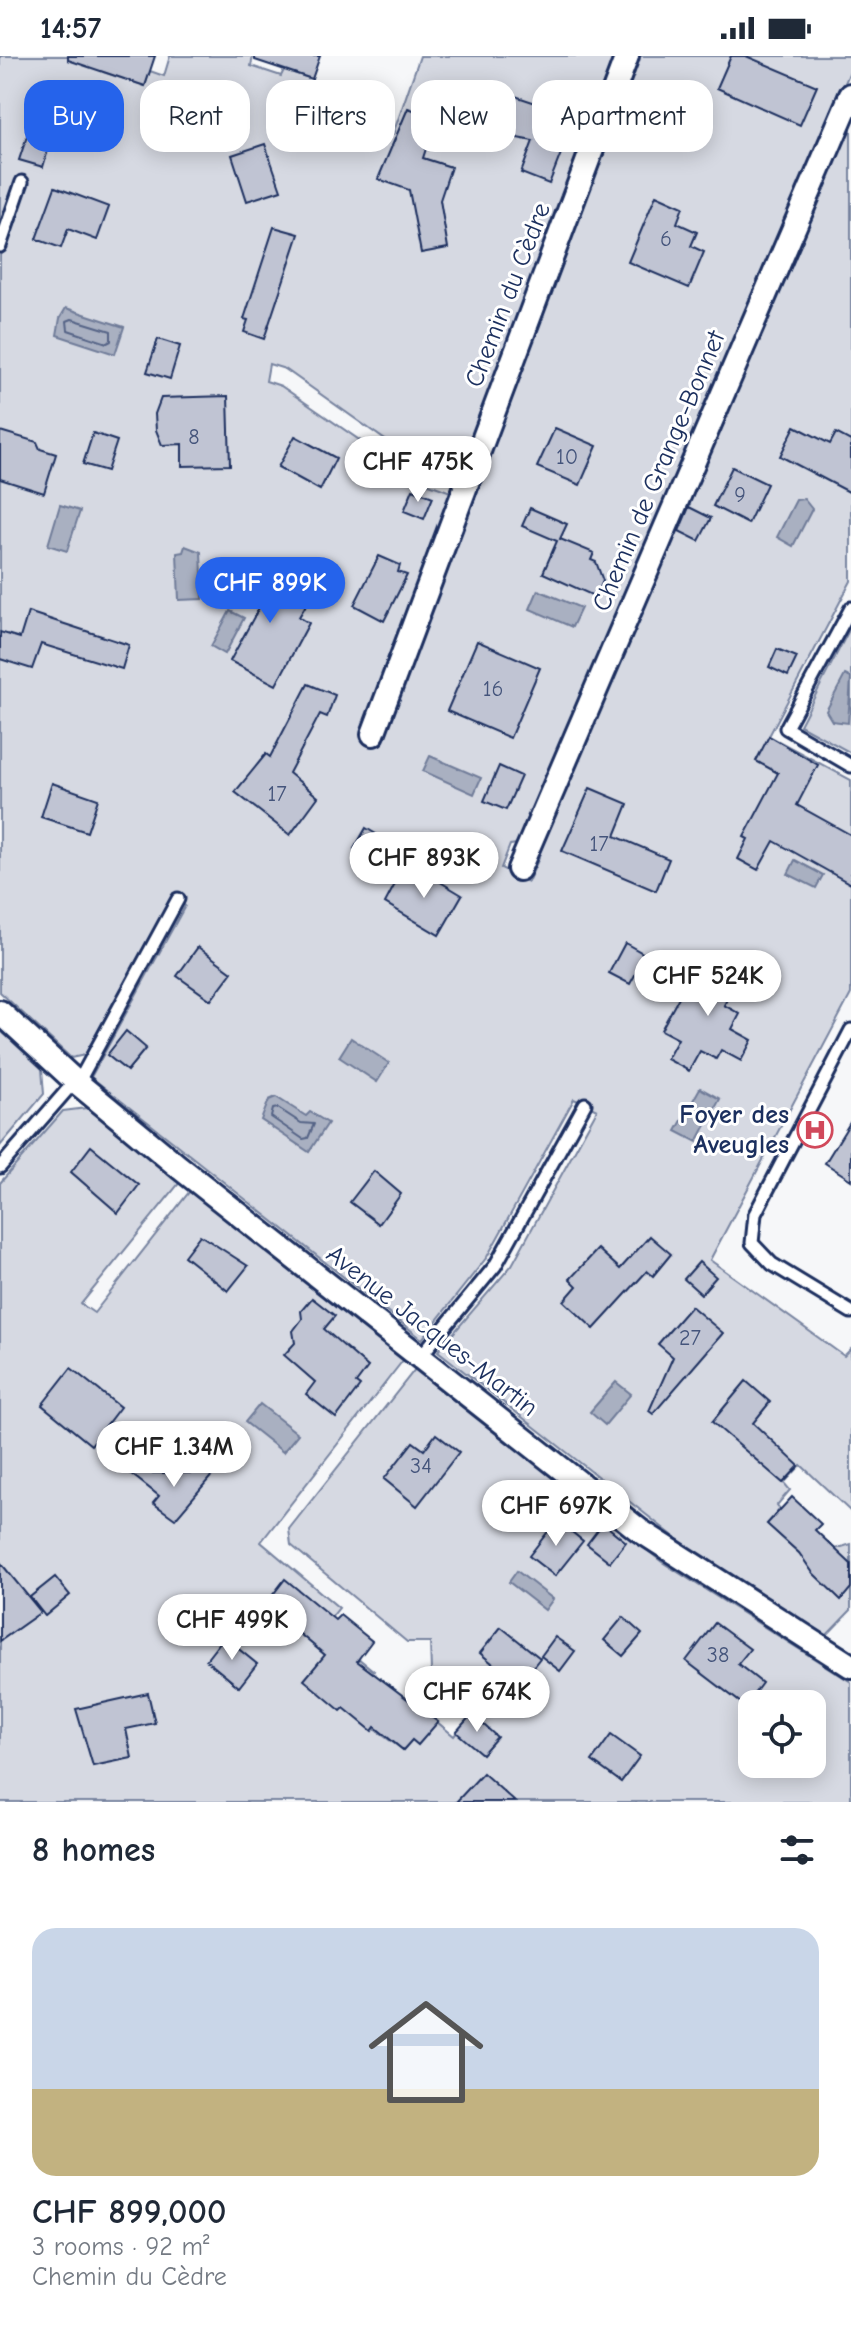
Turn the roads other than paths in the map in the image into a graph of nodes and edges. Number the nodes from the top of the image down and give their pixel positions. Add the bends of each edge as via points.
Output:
1 (627, 56) edge
2 (851, 95) edge
3 (22, 182) dead end
4 (0, 246) edge
5 (851, 608) edge
6 (373, 734) dead end
7 (851, 766) edge
8 (519, 869) dead end
9 (178, 899) dead end
10 (0, 1012) edge
11 (851, 1030) edge
12 (76, 1082) junction
13 (585, 1104) dead end
14 (0, 1167) edge
15 (851, 1312) edge
16 (420, 1357) junction
17 (851, 1666) edge

1 - 6 street, Chemin du Cèdre
2 - 8 street, Chemin de Grange-Bonnet
3 - 4 lane
5 - 7 lane via 786,728
9 - 12 lane
10 - 12 street, Avenue Jacques-Martin
11 - 15 lane via 755,1214 752,1243 772,1264
12 - 14 lane
12 - 16 street, Avenue Jacques-Martin
13 - 16 lane via 495,1266
16 - 17 street, Avenue Jacques-Martin via 639,1530

